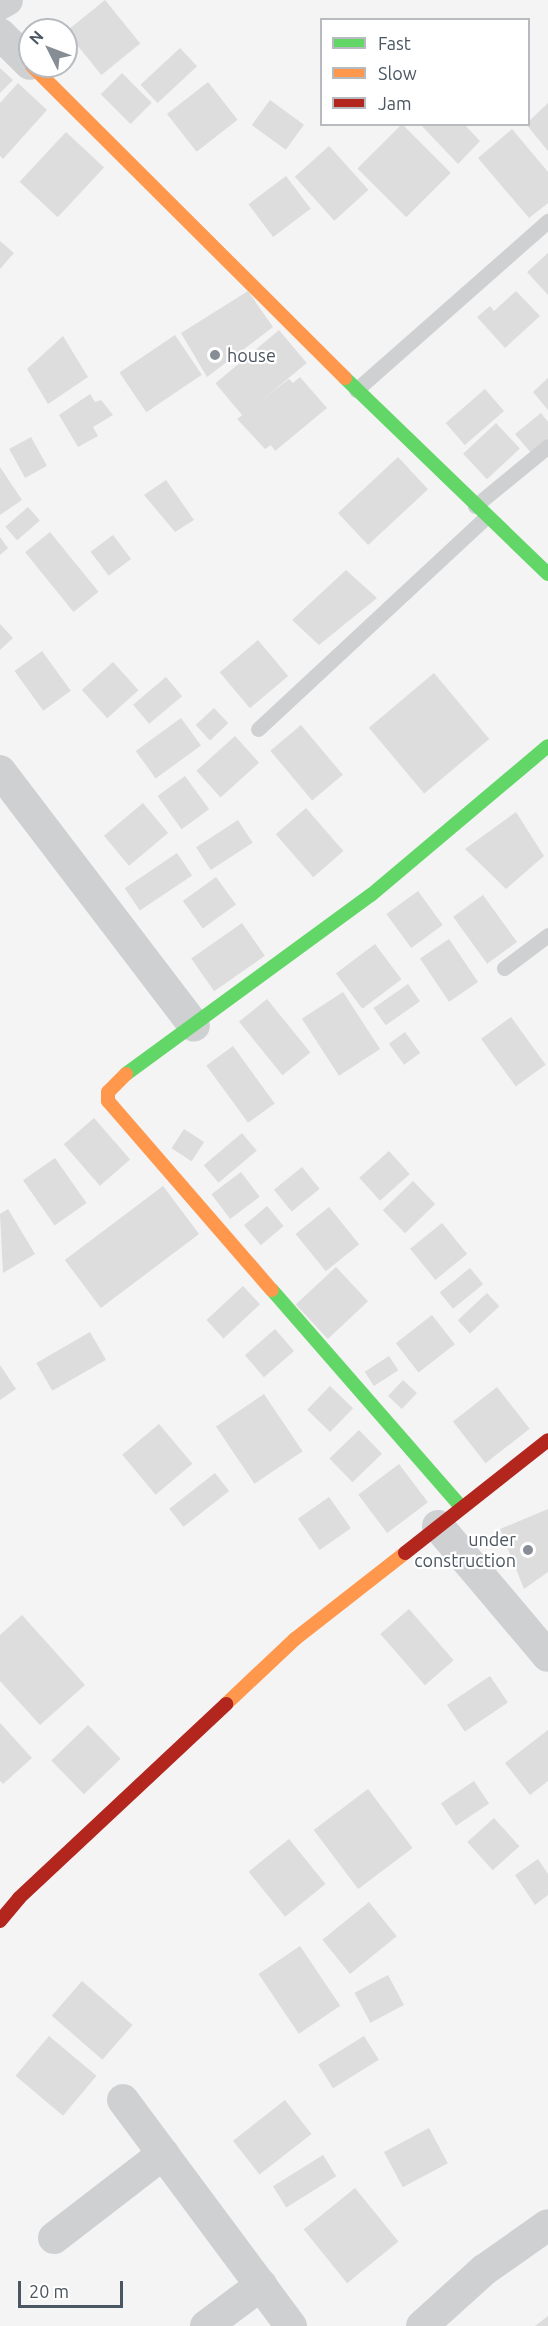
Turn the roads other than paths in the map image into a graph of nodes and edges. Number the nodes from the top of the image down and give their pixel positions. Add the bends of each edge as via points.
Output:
1 (7, 0) edge
2 (0, 4) edge
3 (0, 33) edge
4 (18, 52) edge
5 (44, 78) edge
6 (548, 221) edge
7 (356, 390) junction
8 (548, 446) edge
9 (480, 512) junction
10 (548, 574) edge
11 (258, 729) dead end
12 (548, 746) edge
13 (0, 771) edge
14 (548, 935) edge
15 (504, 968) dead end
16 (194, 1026) junction
17 (548, 1440) edge
18 (449, 1516) junction
19 (548, 1656) edge
20 (3, 1912) edge
21 (123, 2100) dead end
22 (163, 2154) junction
23 (548, 2225) edge
24 (54, 2238) dead end
25 (261, 2285) junction
26 (206, 2326) edge
27 (291, 2326) edge
28 (422, 2326) edge

1 - 2 street
3 - 4 street
5 - 7 street
6 - 7 lane
7 - 9 street
8 - 9 lane
9 - 10 street
9 - 11 lane
12 - 16 street via 371,895
13 - 16 street
14 - 15 lane
16 - 18 street via 120,1079 108,1092 108,1101
17 - 18 street
18 - 19 street
18 - 20 street via 295,1639
21 - 22 street
22 - 24 street
22 - 25 street
23 - 28 street via 484,2270
25 - 26 street
25 - 27 street

